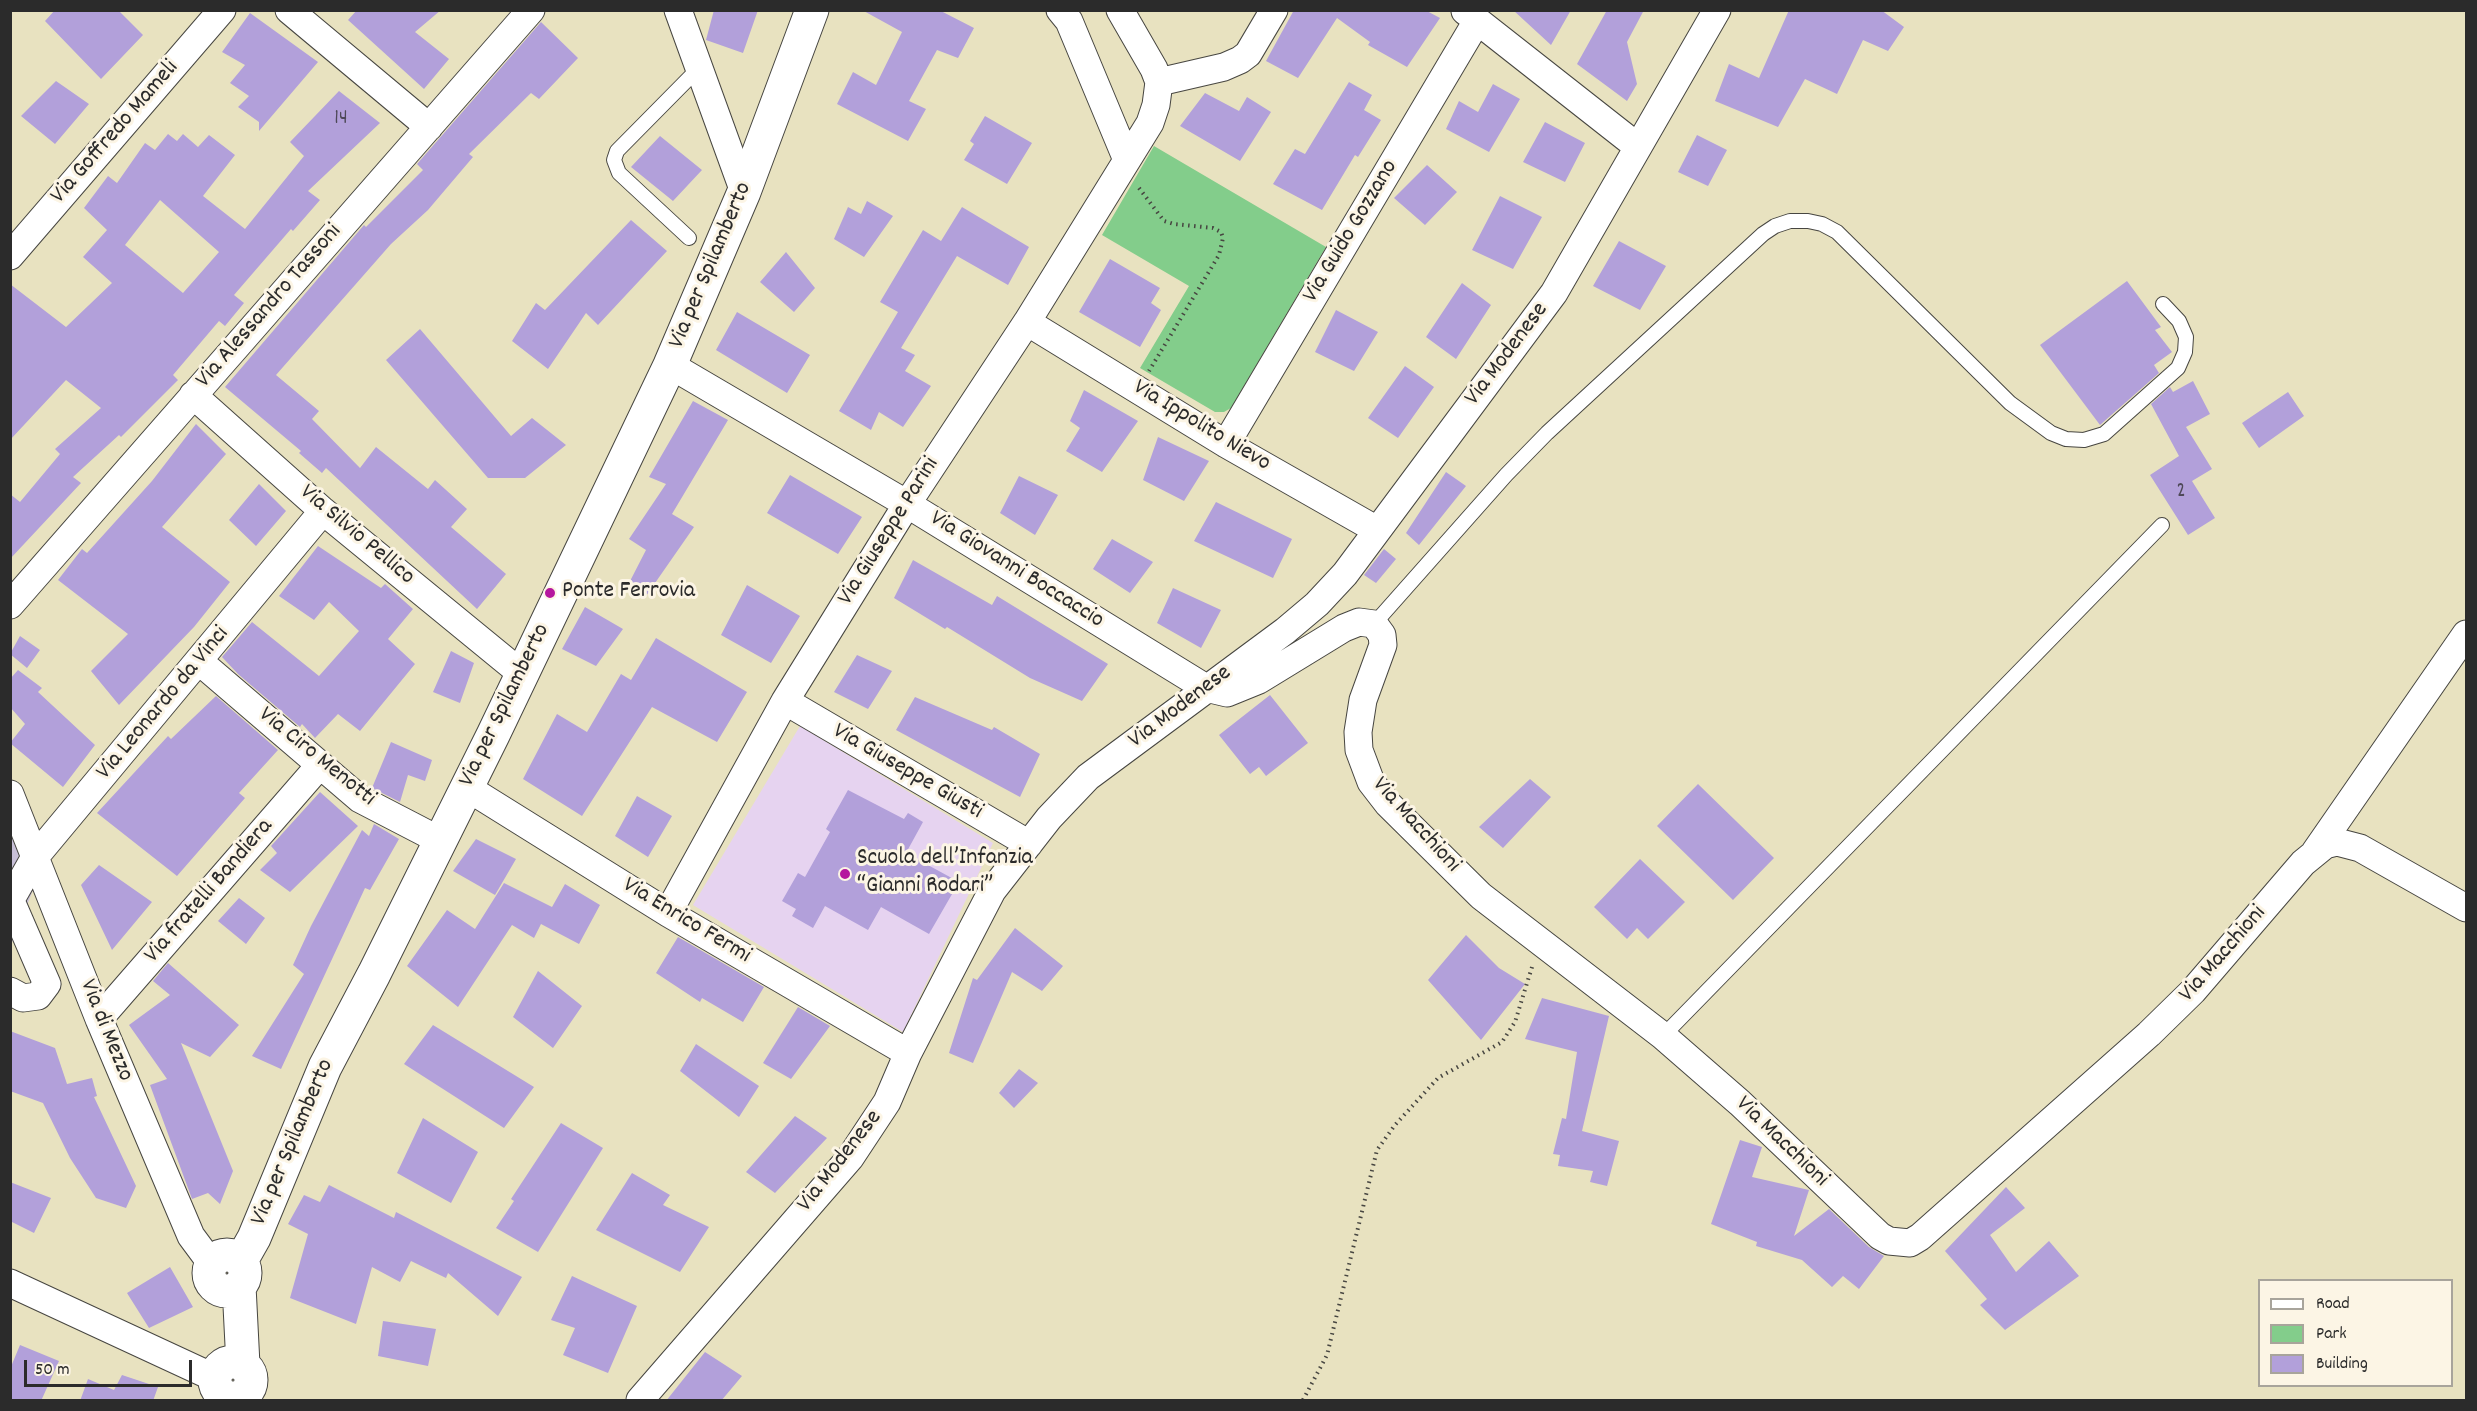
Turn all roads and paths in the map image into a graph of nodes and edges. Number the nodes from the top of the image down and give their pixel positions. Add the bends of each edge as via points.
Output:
1 (222, 10) edge
2 (290, 10) edge
3 (531, 10) edge
4 (678, 10) edge
5 (812, 10) edge
6 (1120, 10) edge
7 (1274, 10) edge
8 (1717, 10) edge
9 (1068, 14) edge
10 (1471, 16) edge
11 (699, 68) junction
12 (1159, 82) junction
13 (429, 127) junction
14 (1638, 147) junction
15 (1127, 160) junction
16 (744, 192) junction
17 (689, 238) dead end
18 (10, 256) edge
19 (2163, 304) dead end
20 (1027, 322) junction
21 (670, 365) junction
22 (1137, 389) junction
23 (193, 394) junction
24 (1226, 444) junction
25 (907, 504) junction
26 (324, 511) junction
27 (2162, 525) dead end
28 (1377, 530) junction
29 (10, 605) edge
30 (1374, 624) junction
31 (2466, 634) edge
32 (200, 662) junction
33 (522, 674) junction
34 (1206, 688) junction
35 (785, 701) junction
36 (320, 765) junction
37 (466, 787) junction
38 (10, 794) edge
39 (441, 841) junction
40 (1029, 844) junction
41 (2314, 853) junction
42 (35, 857) junction
43 (11, 901) edge
44 (2466, 908) edge
45 (668, 913) junction
46 (1539, 940) junction
47 (10, 992) edge
48 (99, 1019) junction
49 (1664, 1036) junction
50 (909, 1053) junction
51 (227, 1275) junction
52 (10, 1283) edge
53 (221, 1388) edge
54 (640, 1401) edge
55 (1303, 1401) edge

1 - 18 street, Via Goffredo Mameli
2 - 13 street
3 - 13 street, Via Alessandro Tassoni
4 - 11 street
5 - 16 main road, Via per Spilamberto
6 - 12 street
7 - 12 street via 1248,54 1240,60
8 - 14 street, Via Modenese
9 - 15 street
10 - 14 street
10 - 24 street, Via Guido Gozzano
11 - 16 street
11 - 17 lane via 617,152 614,160 619,173
12 - 15 street, Via Giuseppe Parini via 1150,123
13 - 23 street, Via Alessandro Tassoni
14 - 28 street, Via Modenese via 1554,293
15 - 20 street, Via Giuseppe Parini
15 - 22 path via 1136,184 1164,220 1214,228 1223,238 1219,255
16 - 21 main road, Via per Spilamberto
19 - 30 lane via 2179,321 2186,337 2178,368 2104,434 2084,440 2066,439 2051,433 2010,403 1837,232 1808,221 1775,226 1548,433 1499,482
20 - 22 street, Via Ippolito Nievo
20 - 25 street, Via Giuseppe Parini
21 - 25 street, Via Giovanni Boccaccio
21 - 33 main road, Via per Spilamberto
22 - 24 street, Via Ippolito Nievo
23 - 26 street, Via Silvio Pellico
23 - 29 street, Via Alessandro Tassoni
24 - 28 street, Via Ippolito Nievo
25 - 34 street, Via Giovanni Boccaccio
25 - 35 street, Via Giuseppe Parini
26 - 32 street, Via Leonardo da Vinci
26 - 33 street, Via Silvio Pellico
27 - 49 lane
28 - 34 street, Via Modenese via 1317,604
30 - 34 street via 1359,622 1344,628 1259,680 1227,693
30 - 46 street, Via Macchioni via 1382,634 1383,645 1363,700 1358,732 1359,750 1371,782 1403,821 1481,896
31 - 41 street
32 - 36 street, Via Ciro Menotti
32 - 42 street, Via Leonardo da Vinci
33 - 37 main road, Via per Spilamberto
34 - 40 street, Via Modenese via 1088,777
35 - 40 street, Via Giuseppe Giusti
35 - 45 street, Via Giuseppe Parini
36 - 39 street, Via Ciro Menotti via 360,799
36 - 48 street, Via fratelli Bandiera
37 - 39 main road, Via per Spilamberto
37 - 45 street, Via Enrico Fermi
38 - 42 street, Via di Mezzo
39 - 51 main road, Via per Spilamberto via 325,1066 254,1238
40 - 50 street, Via Modenese via 992,891
41 - 44 street, Via Macchioni via 2331,844 2348,843
41 - 49 street, Via Macchioni via 2173,1012 1910,1243 1900,1244 1880,1236
42 - 43 street, Via Leonardo da Vinci
42 - 48 street, Via di Mezzo
43 - 47 street via 47,984 38,996 23,998
45 - 50 street, Via Enrico Fermi
46 - 49 street, Via Macchioni
46 - 55 path via 1519,1012 1502,1042 1438,1078 1377,1150 1327,1355
48 - 51 street, Via di Mezzo via 191,1236
50 - 54 street, Via Modenese via 887,1102 850,1158
51 - 53 main road
52 - 53 street

